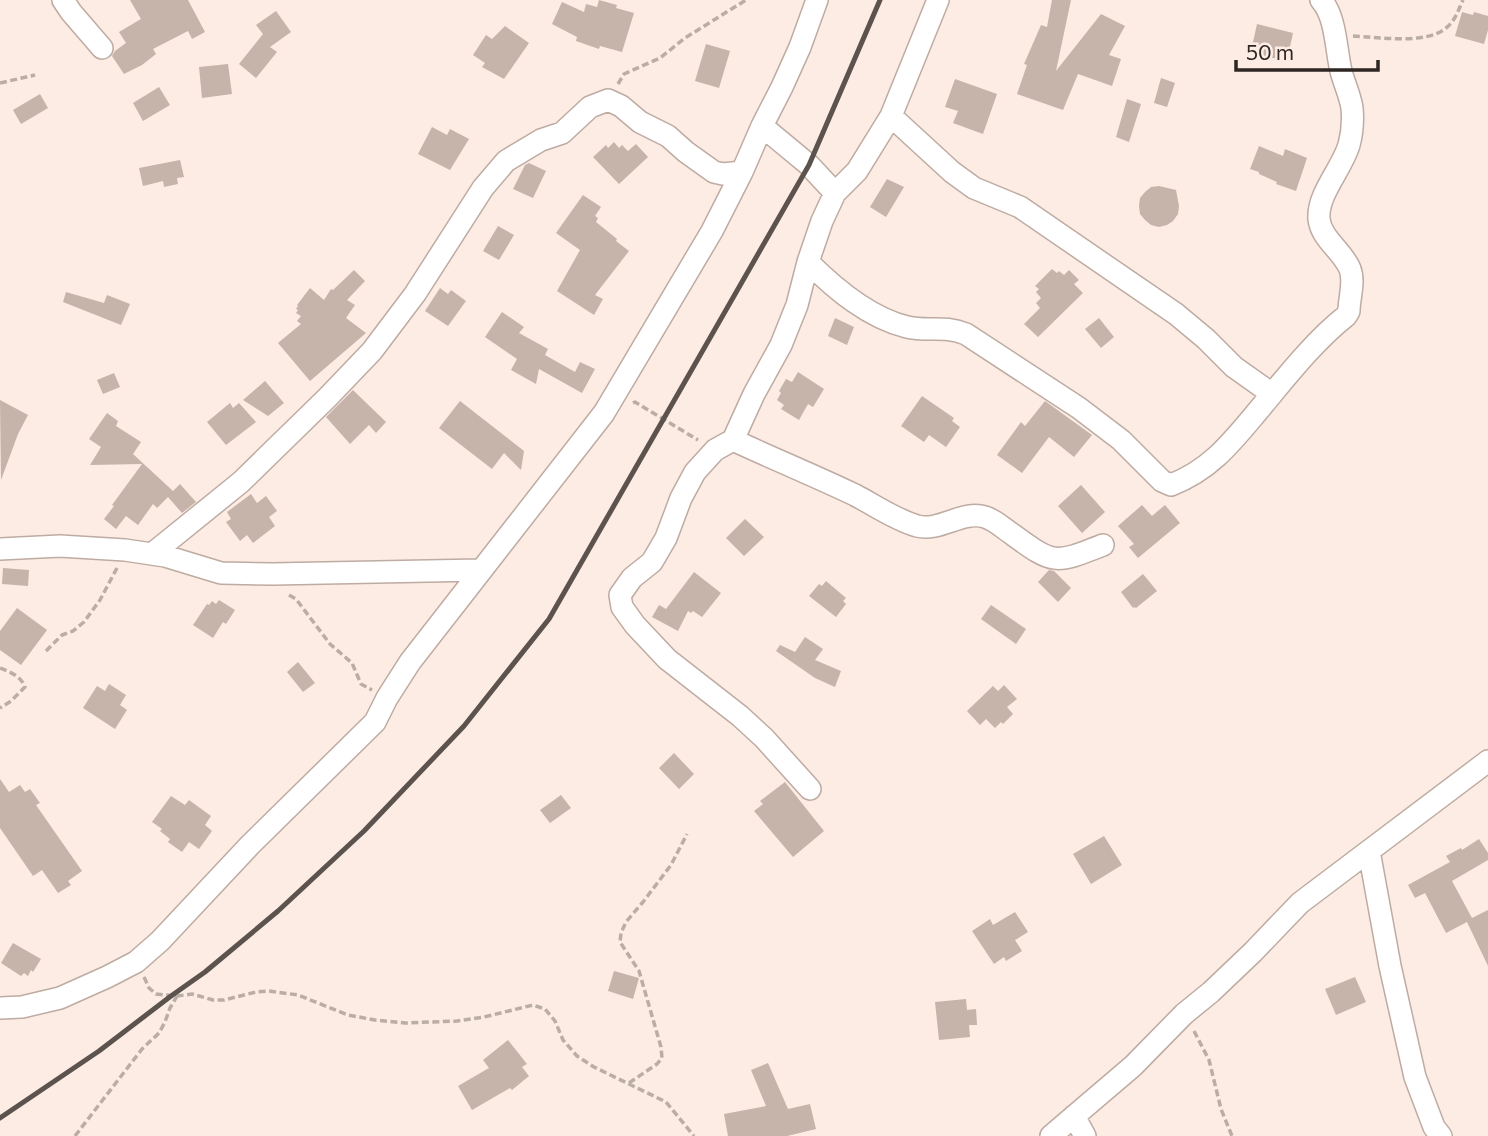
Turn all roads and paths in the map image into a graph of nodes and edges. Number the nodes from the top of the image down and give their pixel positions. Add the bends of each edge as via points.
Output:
1 (63, 0) edge
2 (746, 0) edge
3 (817, 0) edge
4 (938, 0) edge
5 (1321, 0) edge
6 (1463, 0) edge
7 (1334, 30) junction
8 (102, 48) dead end
9 (35, 75) dead end
10 (0, 83) edge
11 (608, 100) junction
12 (891, 116) junction
13 (762, 126) junction
14 (742, 172) junction
15 (835, 193) junction
16 (808, 262) junction
17 (1272, 394) junction
18 (606, 408) junction
19 (724, 445) junction
20 (1103, 545) dead end
21 (0, 549) edge
22 (125, 550) junction
23 (152, 554) junction
24 (480, 570) junction
25 (273, 574) junction
26 (46, 651) dead end
27 (0, 668) edge
28 (387, 698) junction
29 (0, 708) edge
30 (1488, 761) edge
31 (810, 789) dead end
32 (687, 834) dead end
33 (1369, 851) junction
34 (136, 962) junction
35 (177, 996) junction
36 (0, 1008) edge
37 (1184, 1014) junction
38 (629, 1083) junction
39 (1074, 1116) junction
40 (75, 1136) edge
41 (694, 1136) edge
42 (1051, 1136) edge
43 (1085, 1136) edge
44 (1232, 1136) edge
45 (1441, 1136) edge

1 - 8 street
2 - 11 path via 660,58 624,74
3 - 13 street
4 - 12 street
5 - 7 street
6 - 7 path via 1444,30 1427,37 1352,36
7 - 17 street via 1352,106 1351,130 1319,216 1324,234 1351,271 1349,311
9 - 10 path
11 - 14 street via 668,135 714,172
11 - 23 street via 590,107 562,133 506,161 366,358 242,482
12 - 15 street via 857,171
12 - 17 street via 952,172 974,188 1020,207 1176,314 1234,368
13 - 14 street
13 - 15 street
14 - 18 street
15 - 16 street
16 - 17 street via 868,312 906,327 955,329 966,334 1079,408 1171,485 1214,460
16 - 19 street via 781,345
18 - 19 path via 635,402
18 - 24 street
19 - 20 street via 857,496 920,527 970,515 984,517 1053,559 1070,558
19 - 31 street via 695,472 652,562 620,595 622,607 667,659 740,716
21 - 22 street
22 - 23 street
22 - 26 path via 84,622
23 - 25 street via 221,573
24 - 25 street
24 - 28 street
25 - 28 path via 281,589 352,663 361,684
27 - 29 path via 20,678 25,687
28 - 34 street via 376,722
30 - 33 street
32 - 38 path via 671,865 621,933 620,942 639,971 662,1058
33 - 37 street via 1300,903
33 - 45 street via 1415,1077
34 - 35 path via 156,994
34 - 36 street via 60,998
35 - 38 path via 224,1000 269,991 298,995 348,1015 405,1023 457,1021 533,1006 545,1009 577,1056
35 - 40 path via 159,1033
37 - 39 street
37 - 44 path via 1209,1059
38 - 41 path via 666,1102
39 - 42 street
39 - 43 street

